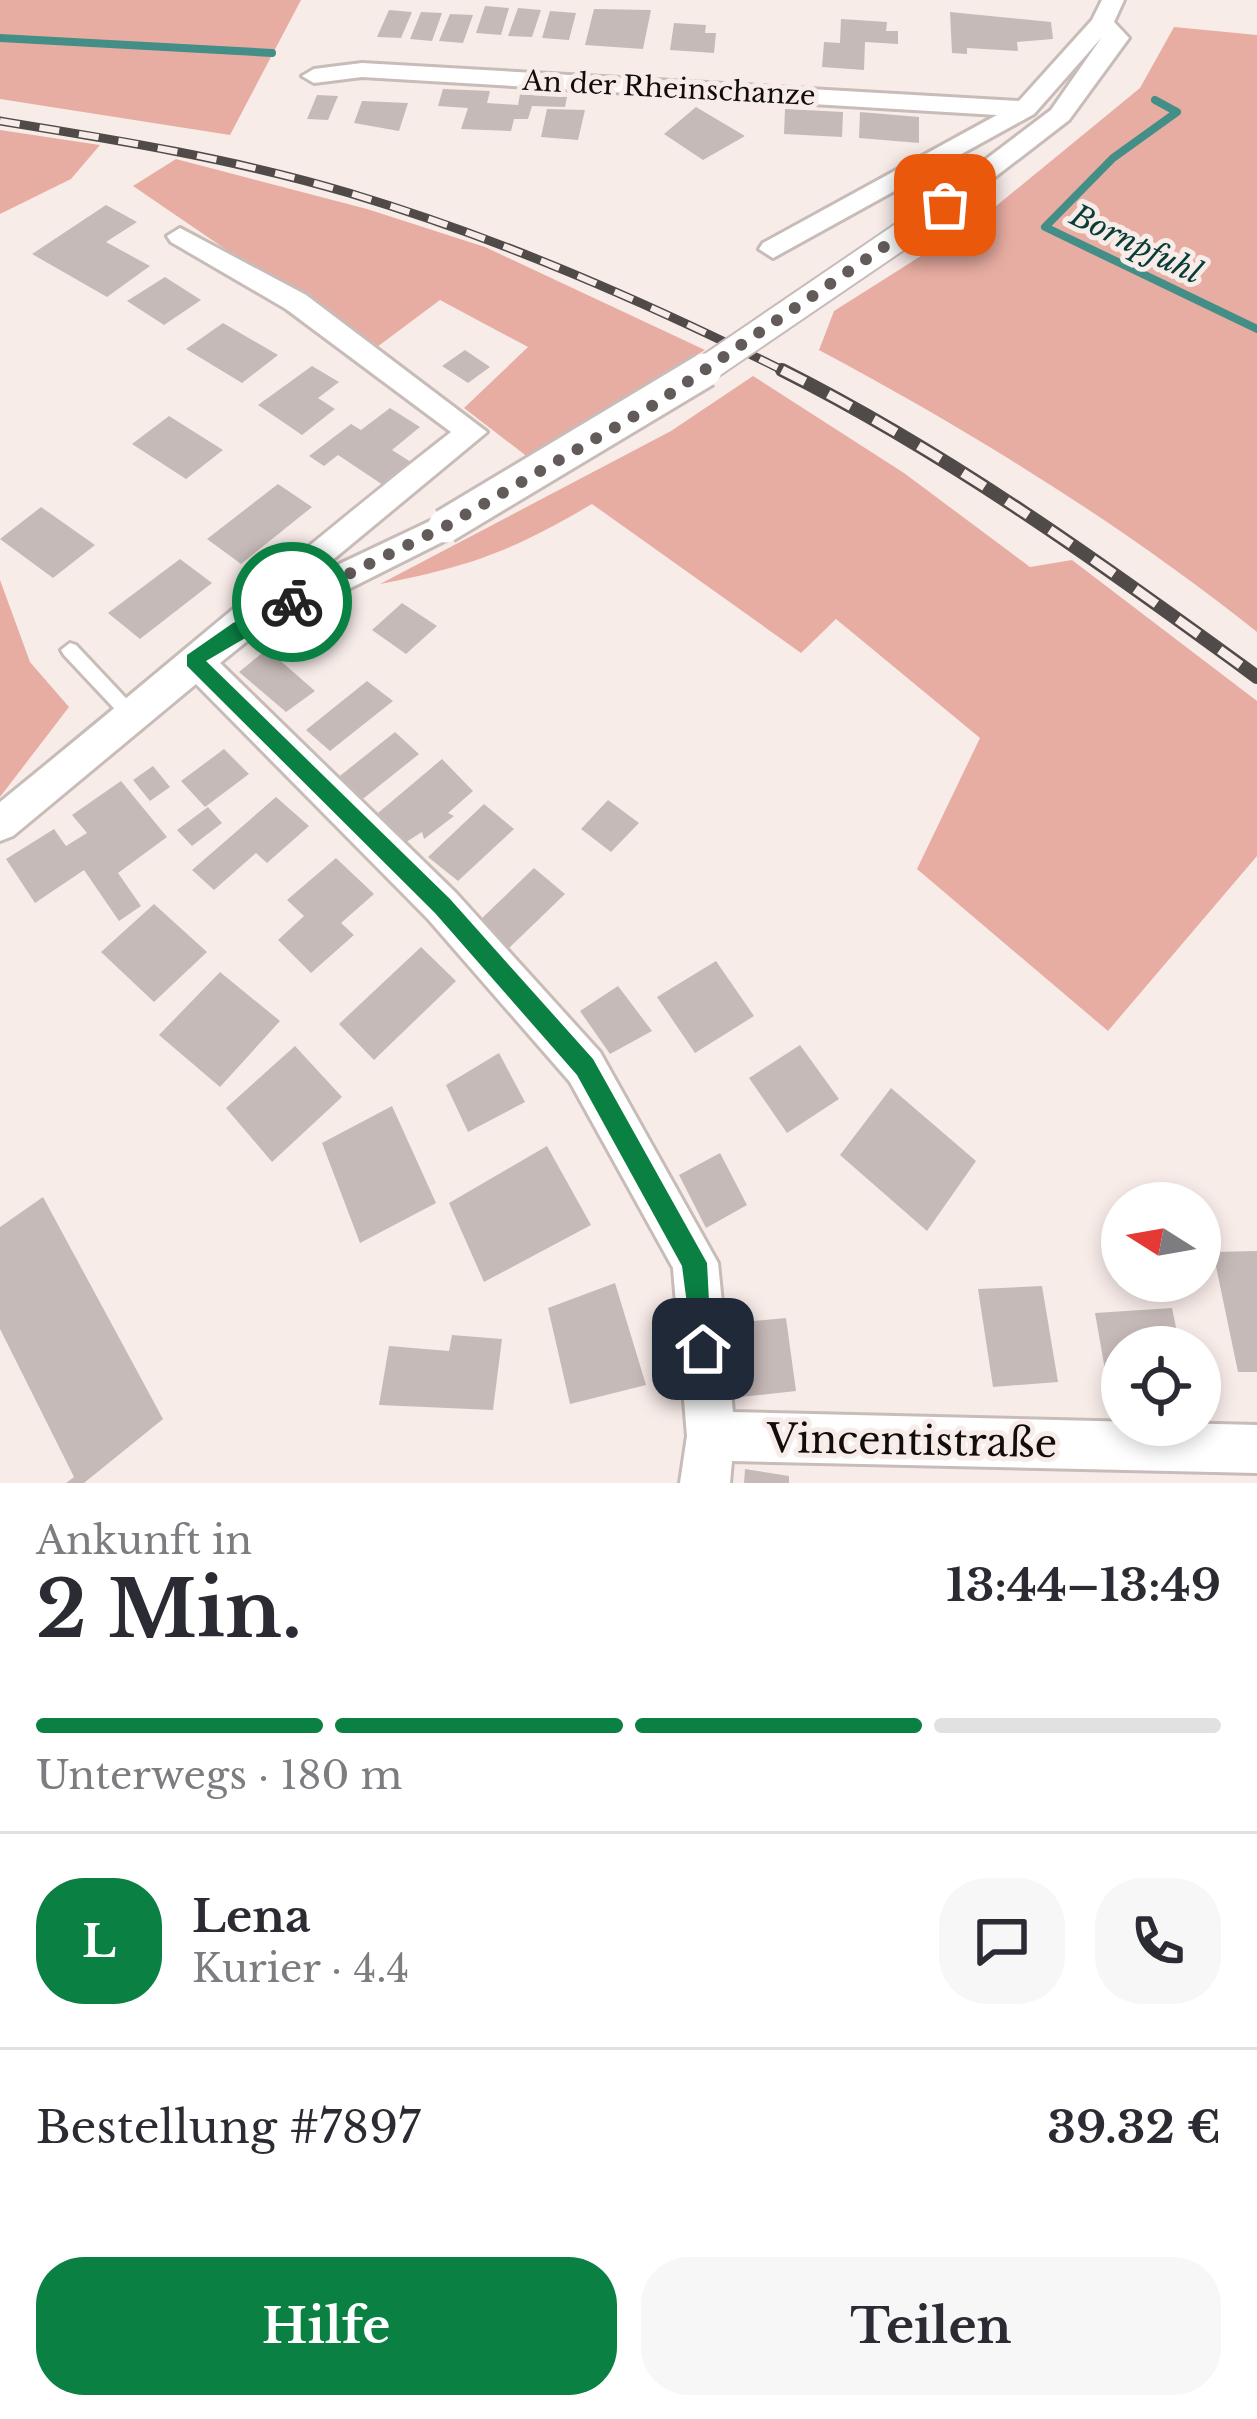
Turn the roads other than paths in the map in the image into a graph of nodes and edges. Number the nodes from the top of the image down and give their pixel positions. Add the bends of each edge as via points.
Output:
1 (1107, 12) edge
2 (314, 76) dead end
3 (1025, 109) junction
4 (180, 236) dead end
5 (773, 249) dead end
6 (239, 628) junction
7 (70, 650) dead end
8 (194, 660) junction
9 (130, 716) junction
10 (0, 824) edge
11 (1257, 1449) edge
12 (708, 1459) edge

1 - 3 street
1 - 6 street, bridge via 1117,38 1060,115 907,232 655,404 446,526
2 - 3 street, An der Rheinschanze via 362,70
3 - 5 street
4 - 6 street via 296,302 472,432 285,580
6 - 8 street
7 - 9 lane
8 - 9 street
8 - 12 street via 442,906 585,1067 694,1263
9 - 10 street
11 - 12 street, Vincentistraße

